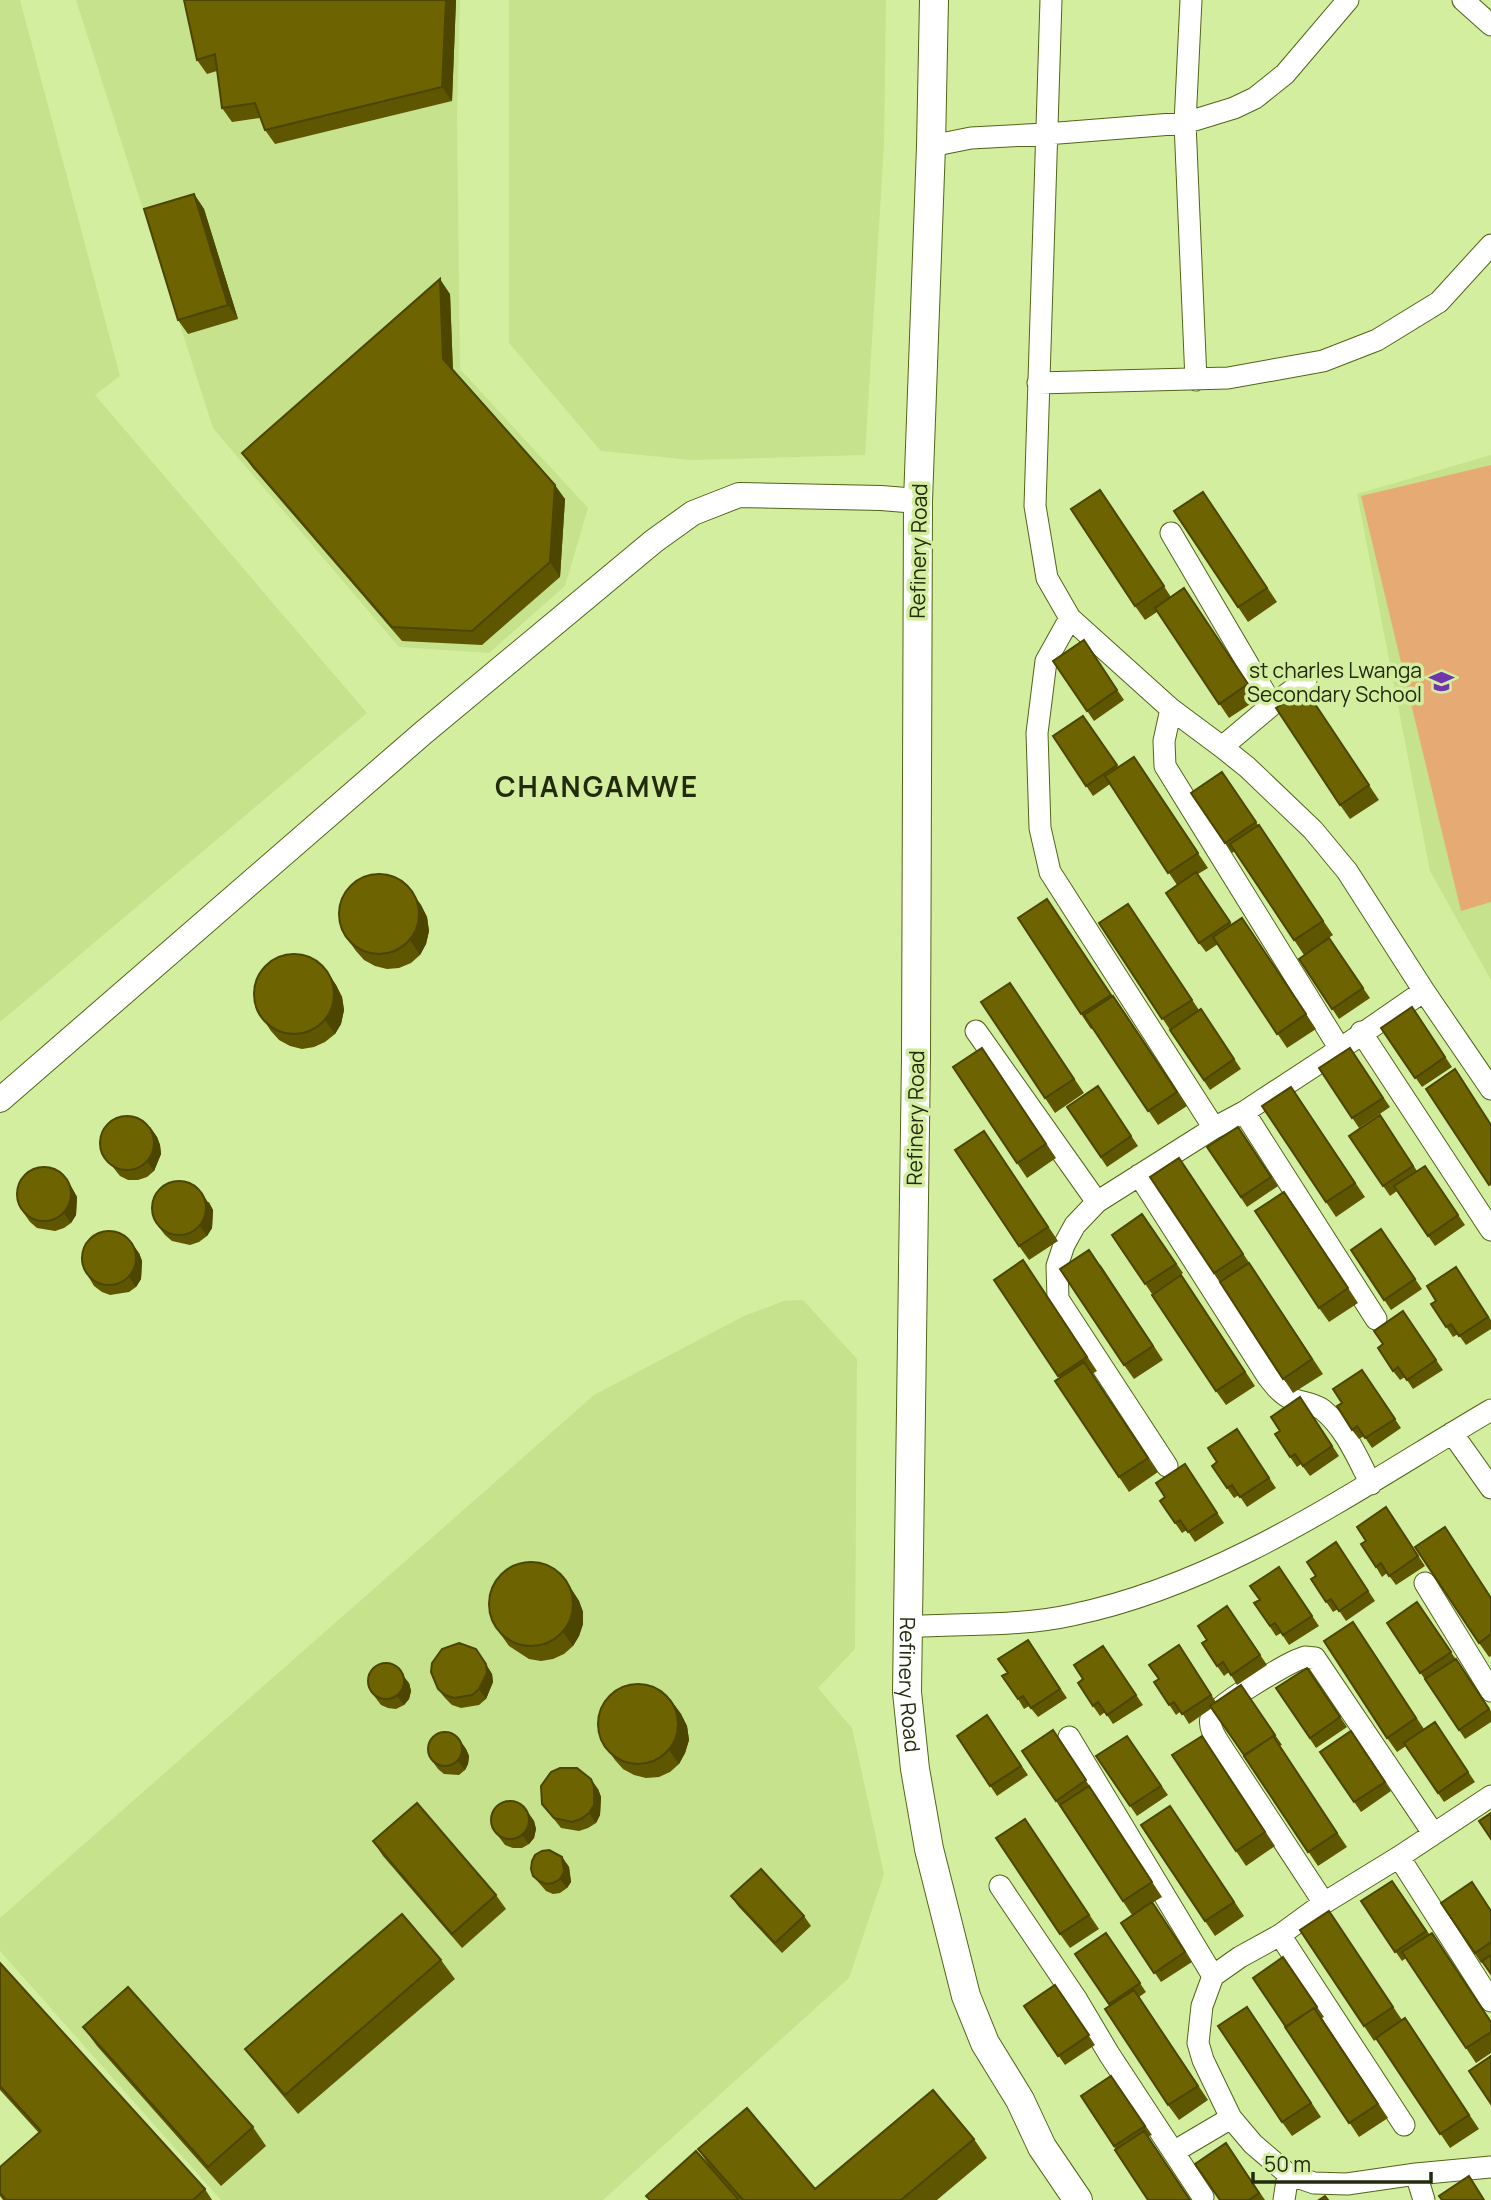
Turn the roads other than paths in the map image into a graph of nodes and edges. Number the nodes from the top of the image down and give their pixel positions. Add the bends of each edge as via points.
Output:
1 (934, 0) edge
2 (1051, 0) edge
3 (1191, 0) edge
4 (1348, 0) edge
5 (1463, 0) edge
6 (1491, 25) edge
7 (1185, 123) junction
8 (1046, 134) junction
9 (931, 146) junction
10 (1491, 245) edge
11 (1196, 380) junction
12 (1038, 383) junction
13 (918, 501) junction
14 (1171, 533) dead end
15 (1070, 618) junction
16 (1306, 681) dead end
17 (1272, 705) junction
18 (1171, 709) junction
19 (1222, 747) junction
20 (1424, 990) junction
21 (976, 1031) dead end
22 (1361, 1032) junction
23 (1340, 1049) junction
24 (1491, 1089) edge
25 (0, 1100) edge
26 (1244, 1112) junction
27 (1214, 1128) junction
28 (1139, 1175) junction
29 (1097, 1202) junction
30 (1489, 1222) edge
31 (1376, 1319) dead end
32 (1491, 1410) edge
33 (1452, 1433) junction
34 (1167, 1466) dead end
35 (1371, 1484) junction
36 (1491, 1488) edge
37 (1425, 1583) edge
38 (908, 1627) junction
39 (1491, 1692) edge
40 (1069, 1737) dead end
41 (1491, 1796) edge
42 (1433, 1833) junction
43 (1399, 1857) junction
44 (1000, 1886) dead end
45 (1324, 1903) junction
46 (1280, 1935) junction
47 (1213, 1976) junction
48 (1491, 2001) edge
49 (1231, 2119) junction
50 (1404, 2124) dead end
51 (1175, 2151) junction
52 (1491, 2166) edge
53 (1288, 2174) junction
54 (1416, 2174) junction
55 (1203, 2197) dead end
56 (1078, 2200) edge
57 (1284, 2200) edge
58 (1424, 2200) edge

1 - 9 main road, Refinery Road
2 - 8 street
3 - 7 street
4 - 7 street via 1285,74 1255,98
5 - 6 street
7 - 8 street
7 - 11 street
8 - 9 street via 971,138
8 - 12 street
9 - 13 main road, Refinery Road
10 - 11 street via 1439,302 1377,340 1323,361
11 - 12 street
12 - 15 street via 1035,506 1047,578
13 - 25 street via 739,495 693,513 423,733
13 - 38 main road, Refinery Road
14 - 17 street
15 - 18 street
15 - 27 street via 1045,661 1037,733 1040,828 1050,872
16 - 17 street
17 - 19 street
18 - 19 street
18 - 23 street via 1164,741 1165,766
19 - 20 street via 1278,796 1347,871
20 - 22 street
20 - 24 street
21 - 29 street
22 - 23 street
22 - 30 street
23 - 26 street
26 - 27 street
26 - 31 street
27 - 28 street
28 - 29 street
28 - 35 street via 1268,1377 1280,1392 1322,1409 1348,1440
29 - 34 street via 1064,1245 1057,1266 1058,1299
32 - 33 street
33 - 35 street
33 - 36 street
35 - 38 street via 1213,1568 1110,1607 1007,1623
37 - 39 street
38 - 56 main road, Refinery Road via 907,1692 915,1769 929,1849 966,1996 985,2043 1042,2147
40 - 47 street
41 - 42 street
42 - 43 street
42 - 45 street via 1315,1658 1297,1660 1232,1699 1218,1708 1210,1726
43 - 45 street
43 - 48 street
44 - 51 street
45 - 46 street
46 - 47 street
46 - 50 street
47 - 49 street via 1202,2006 1198,2043
49 - 51 street
49 - 53 street
51 - 55 street
52 - 54 street
53 - 54 street via 1314,2183 1346,2184
53 - 57 street
54 - 58 street

